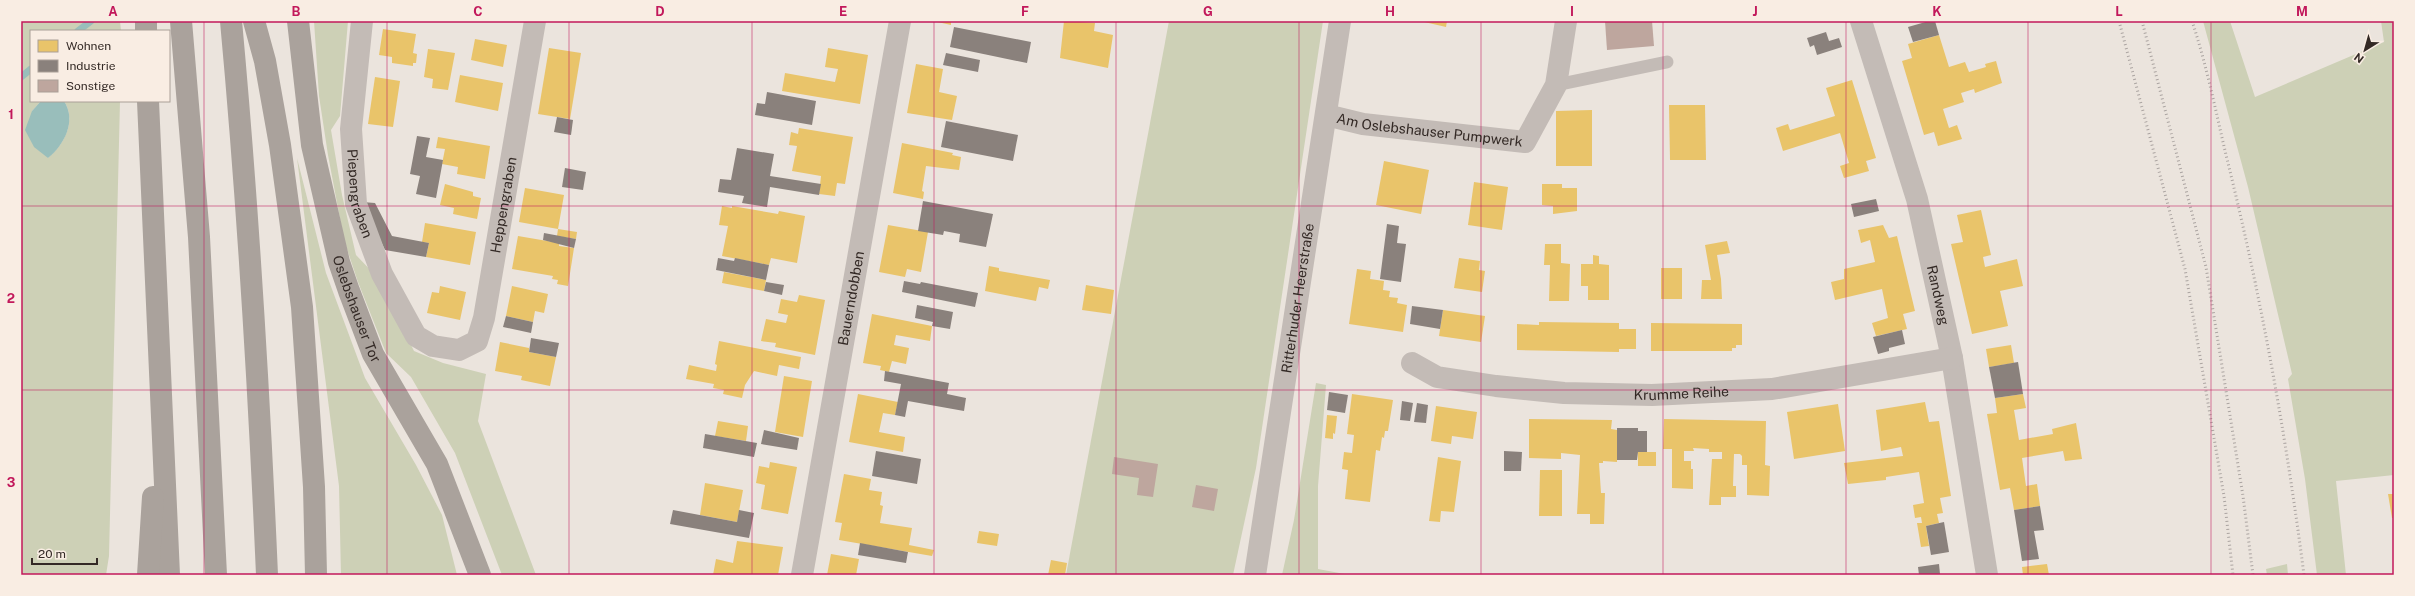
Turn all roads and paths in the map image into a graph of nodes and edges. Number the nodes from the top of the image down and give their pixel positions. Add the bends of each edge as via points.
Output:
1 (181, 21) edge
2 (231, 21) edge
3 (254, 21) edge
4 (298, 21) edge
5 (362, 21) edge
6 (535, 21) edge
7 (900, 21) edge
8 (1340, 21) edge
9 (1566, 21) edge
10 (1861, 21) edge
11 (1667, 62) dead end
12 (1556, 85) junction
13 (148, 102) edge
14 (1326, 115) junction
15 (433, 346) joint
16 (1952, 358) junction
17 (1412, 363) dead end
18 (162, 429) junction
19 (148, 575) edge
20 (169, 575) edge
21 (216, 575) edge
22 (266, 575) edge
23 (316, 575) edge
24 (480, 575) edge
25 (802, 575) edge
26 (1255, 575) edge
27 (1987, 575) edge

1 - 21 highway via 199,237
2 - 22 highway via 260,427
3 - 23 highway via 265,61 280,145 302,307 314,487
4 - 24 highway, Oslebshauser Tor via 312,145 339,262 373,354 437,464
5 - 15 street, Piepengraben via 351,129 356,204 382,274 416,336
6 - 15 street, Heppengraben via 478,341 459,350
7 - 25 street, Bauerndobben
8 - 14 street, Ritterhuder Heerstraße
9 - 12 street, Am Oslebshauser Pumpwerk
10 - 16 street, Randweg via 1917,199
11 - 12 lane
12 - 14 street, Am Oslebshauser Pumpwerk via 1525,142 1363,124
13 - 18 highway
14 - 26 street, Ritterhuder Heerstraße
16 - 17 street, Krumme Reihe via 1772,389 1652,395 1564,393 1496,386 1437,377
16 - 27 street, Randweg
18 - 19 highway via 157,450
18 - 20 highway

